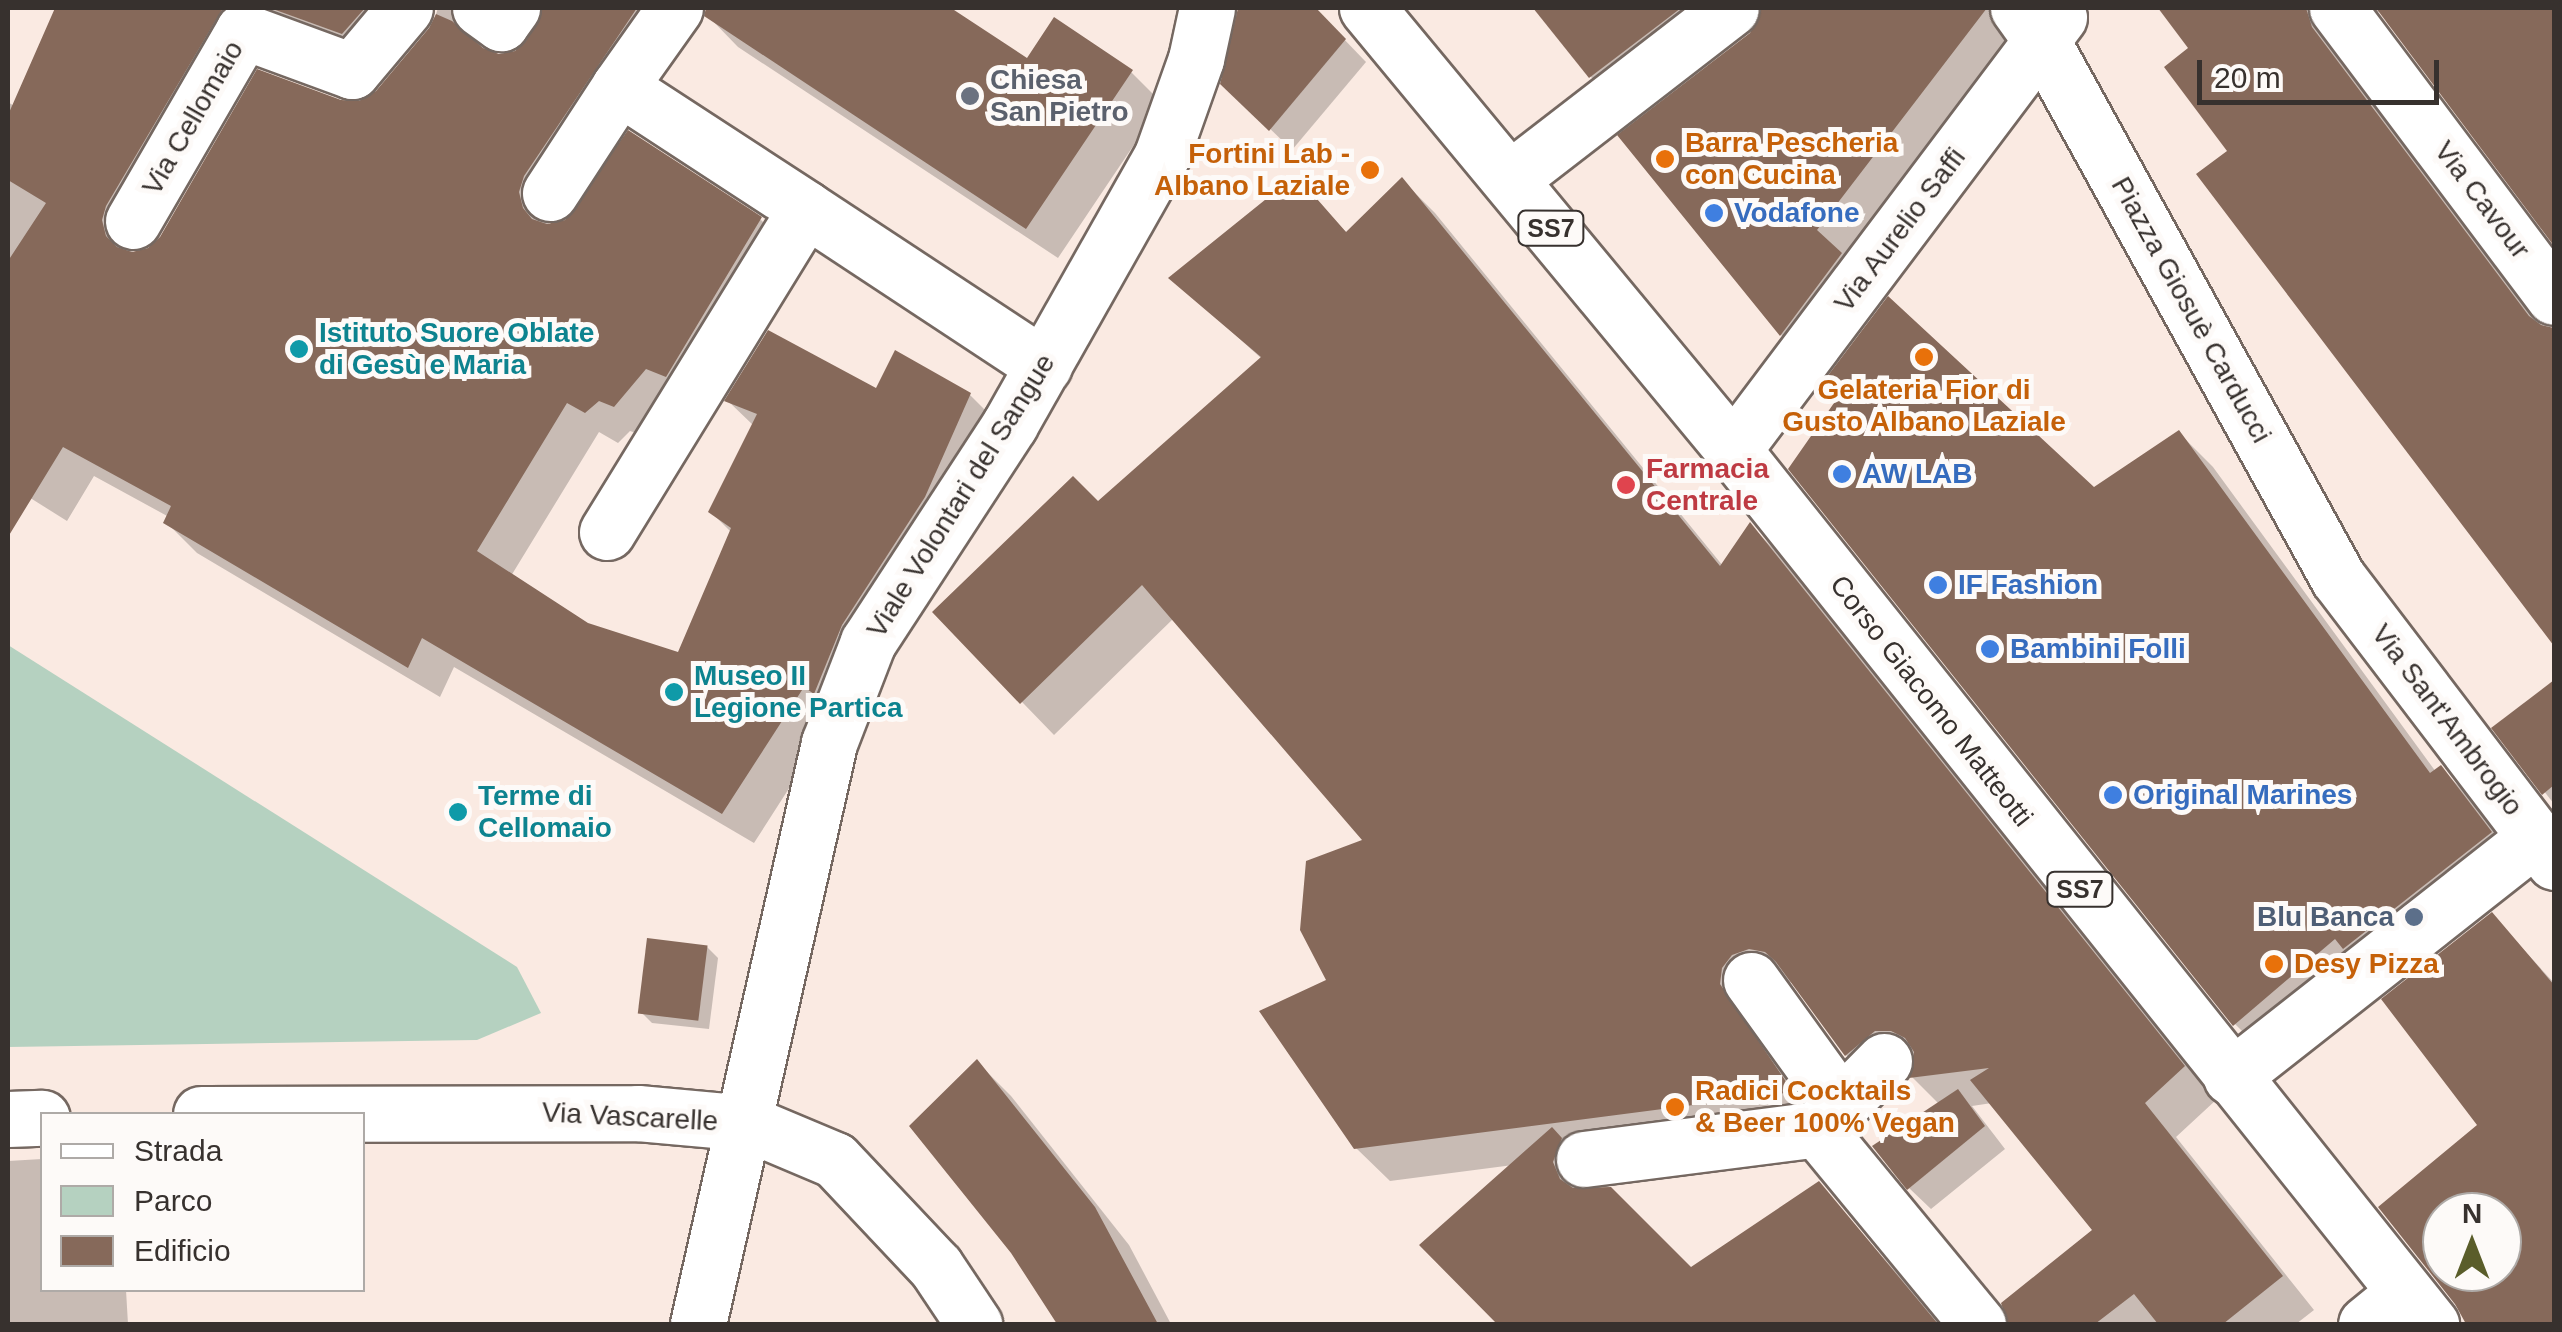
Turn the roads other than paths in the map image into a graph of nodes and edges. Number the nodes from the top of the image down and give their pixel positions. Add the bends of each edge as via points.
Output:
1 (405, 8) edge
2 (480, 8) edge
3 (512, 8) edge
4 (675, 8) edge
5 (1208, 8) edge
6 (1367, 8) edge
7 (1731, 8) edge
8 (2338, 8) edge
9 (2042, 19) edge
10 (619, 88) junction
11 (1510, 180) junction
12 (550, 193) dead end
13 (806, 209) junction
14 (132, 221) dead end
15 (2554, 297) edge
16 (1044, 366) junction
17 (1733, 450) junction
18 (607, 532) dead end
19 (2338, 578) joint
20 (2545, 849) edge
21 (1750, 980) dead end
22 (1884, 1061) dead end
23 (2231, 1078) junction
24 (365, 1114) edge
25 (1829, 1117) junction
26 (40, 1118) edge
27 (8, 1119) edge
28 (746, 1124) junction
29 (1584, 1158) dead end
30 (2400, 1314) edge
31 (698, 1324) edge
32 (974, 1324) edge
33 (1978, 1324) edge

1 - 14 street, Via Cellomaio via 352,71 243,31
2 - 3 street via 501,22
4 - 10 street
5 - 16 street, Viale Volontari del Sangue via 1162,155
6 - 11 street, SS7
7 - 11 street
8 - 15 street, Via Cavour
9 - 17 street, Via Aurelio Saffi
9 - 19 street, Piazza Giosuè Carducci
10 - 12 street
10 - 13 street
11 - 17 street, SS7
13 - 16 street
13 - 18 street
16 - 28 street, Viale Volontari del Sangue via 868,642 828,744
17 - 23 street, Corso Giacomo Matteotti / SS7
19 - 20 street, Via Sant'Ambrogio
20 - 23 street
21 - 25 street
22 - 25 street
23 - 30 street, Corso Giacomo Matteotti / SS7
24 - 28 street, Via Vascarelle via 638,1113
25 - 29 street
25 - 33 street
26 - 27 street
28 - 31 street, Viale Volontari del Sangue
28 - 32 street, Via Vascarelle via 835,1160 936,1267

